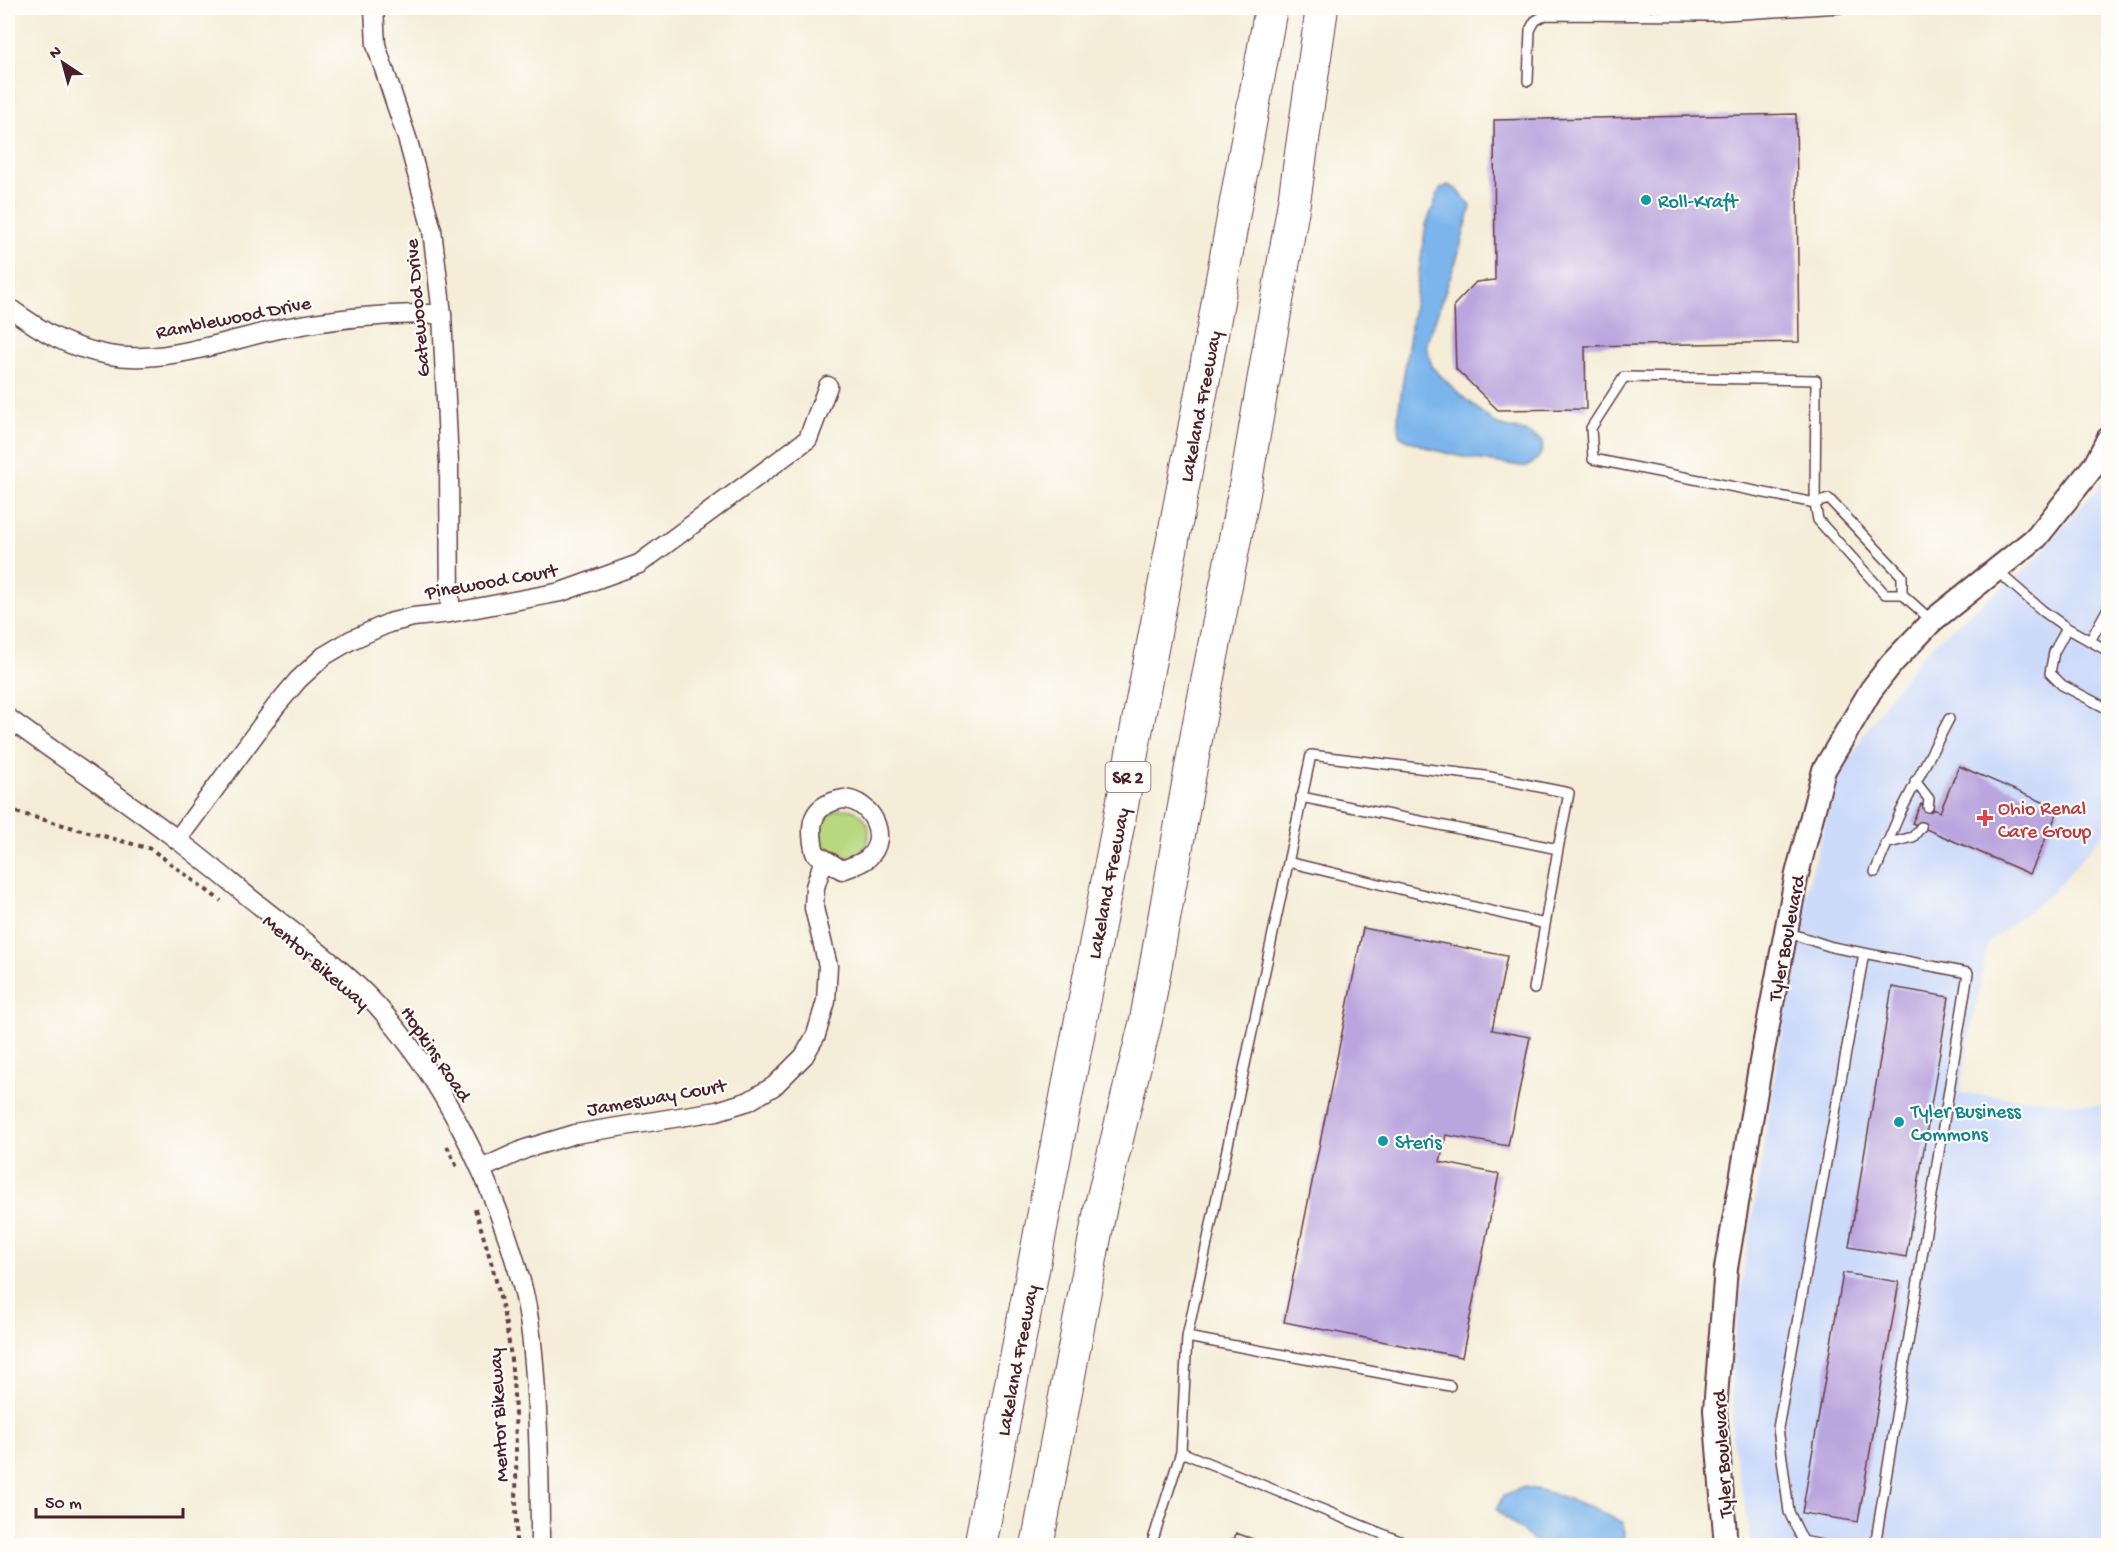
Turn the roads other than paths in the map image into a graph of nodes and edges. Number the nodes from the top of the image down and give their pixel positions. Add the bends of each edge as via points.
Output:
1 (374, 8) edge
2 (1271, 8) edge
3 (1322, 8) edge
4 (1840, 8) edge
5 (1528, 81) dead end
6 (8, 307) edge
7 (442, 314) junction
8 (828, 386) dead end
9 (2109, 439) edge
10 (1815, 503) junction
11 (1997, 571) junction
12 (1902, 594) junction
13 (2109, 608) edge
14 (450, 613) junction
15 (1932, 621) junction
16 (2067, 628) junction
17 (2090, 641) junction
18 (2109, 651) edge
19 (2109, 710) edge
20 (8, 718) edge
21 (1949, 719) dead end
22 (1915, 781) junction
23 (1302, 797) junction
24 (1928, 807) dead end
25 (1921, 827) dead end
26 (177, 840) junction
27 (1886, 844) junction
28 (1558, 849) junction
29 (824, 859) dead end
30 (1288, 862) junction
31 (1875, 872) dead end
32 (1545, 924) junction
33 (1786, 932) junction
34 (1864, 953) junction
35 (1534, 989) dead end
36 (481, 1169) junction
37 (1187, 1337) junction
38 (1450, 1386) dead end
39 (1181, 1452) junction
40 (1801, 1543) edge
41 (540, 1545) edge
42 (980, 1545) edge
43 (1037, 1545) edge
44 (1151, 1545) edge
45 (1412, 1545) edge
46 (1726, 1545) edge
47 (1826, 1545) edge
48 (1875, 1545) edge

1 - 7 street, Gatewood Drive via 375,45 408,141 432,230
2 - 42 highway, Lakeland Freeway / SR 2
3 - 43 highway via 1294,202 1244,493 1146,1020 1101,1205
4 - 5 lane via 1710,16 1545,15 1530,30
6 - 7 street, Ramblewood Drive via 46,334 76,347 134,356 176,353 360,315
7 - 14 street, Gatewood Drive
8 - 14 street, Pinewood Court via 807,439 639,564 561,592
9 - 11 street, Tyler Boulevard via 2096,463 2037,537
10 - 10 lane via 1816,380 1624,377 1591,428 1593,459
10 - 12 lane via 1818,520 1886,594
10 - 12 lane via 1829,500 1902,576
11 - 15 street, Tyler Boulevard
11 - 16 lane
12 - 15 lane
13 - 17 lane
14 - 26 street, Pinewood Court via 389,623 324,656 276,706
15 - 33 street, Tyler Boulevard via 1870,690 1824,770
16 - 17 lane
16 - 19 lane via 2054,652 2050,673 2062,685
17 - 18 lane
20 - 26 street, Hopkins Road
21 - 22 lane
22 - 24 lane via 1929,798
22 - 27 lane
23 - 28 lane
23 - 28 lane via 1311,755 1485,776 1569,793
23 - 30 lane
25 - 27 lane via 1913,837
26 - 36 street, Hopkins Road via 308,944 386,1016 434,1084
27 - 31 lane
28 - 32 lane
29 - 36 street, Jamesway Court via 815,887 814,908 828,966 826,1001 816,1035 804,1056 774,1086 749,1101 717,1112 575,1134 525,1149
30 - 32 lane
30 - 37 lane
32 - 35 lane
33 - 34 lane
33 - 46 street, Tyler Boulevard via 1726,1268 1715,1410
34 - 40 lane via 1778,1428 1789,1512
34 - 48 lane via 1968,973
36 - 41 street, Hopkins Road via 523,1290 530,1332 537,1399
37 - 38 lane
37 - 39 lane
39 - 44 lane
39 - 45 lane
40 - 47 lane

